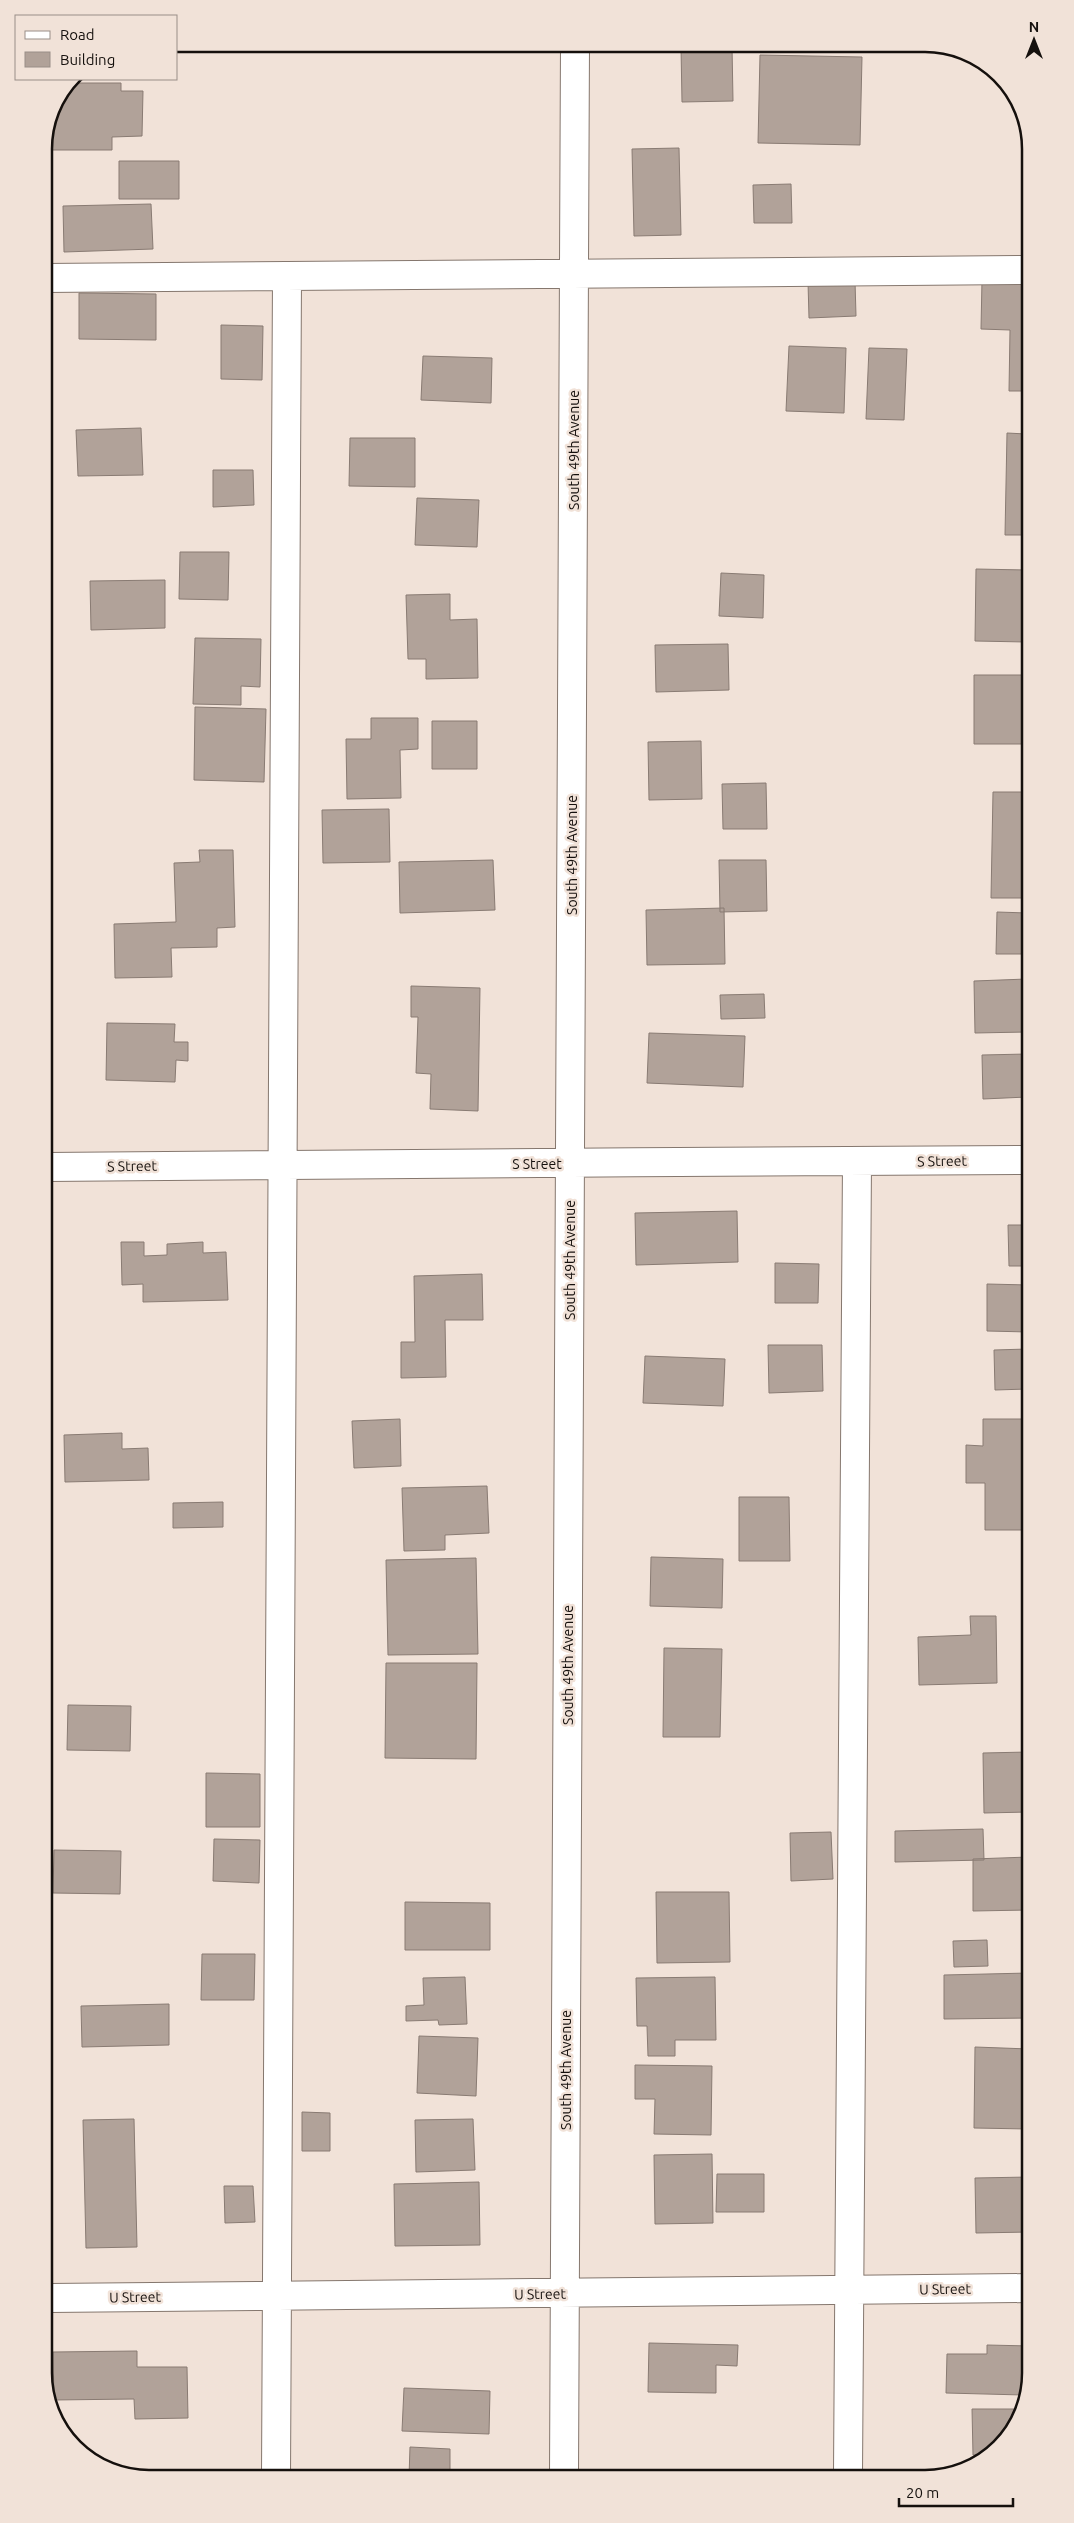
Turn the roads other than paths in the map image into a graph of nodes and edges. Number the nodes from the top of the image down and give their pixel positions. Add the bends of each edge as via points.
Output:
1 (576, 53) edge
2 (1022, 270) edge
3 (574, 274) junction
4 (287, 276) junction
5 (53, 278) edge
6 (1022, 1160) edge
7 (857, 1161) junction
8 (284, 1163) junction
9 (570, 1164) junction
10 (53, 1167) edge
11 (1022, 2288) edge
12 (850, 2290) junction
13 (565, 2293) junction
14 (277, 2296) junction
15 (52, 2298) edge
16 (276, 2470) edge
17 (564, 2470) edge
18 (848, 2470) edge

1 - 3 street, South 49th Avenue
2 - 3 street
3 - 4 street
3 - 9 street, South 49th Avenue
4 - 5 street
4 - 8 street
6 - 7 street, S Street
7 - 9 street, S Street
7 - 12 street
8 - 9 street, S Street
8 - 10 street, S Street
8 - 14 street
9 - 13 street, South 49th Avenue
11 - 12 street, U Street
12 - 13 street, U Street
12 - 18 street
13 - 14 street, U Street
13 - 17 street, South 49th Avenue
14 - 15 street, U Street
14 - 16 street

